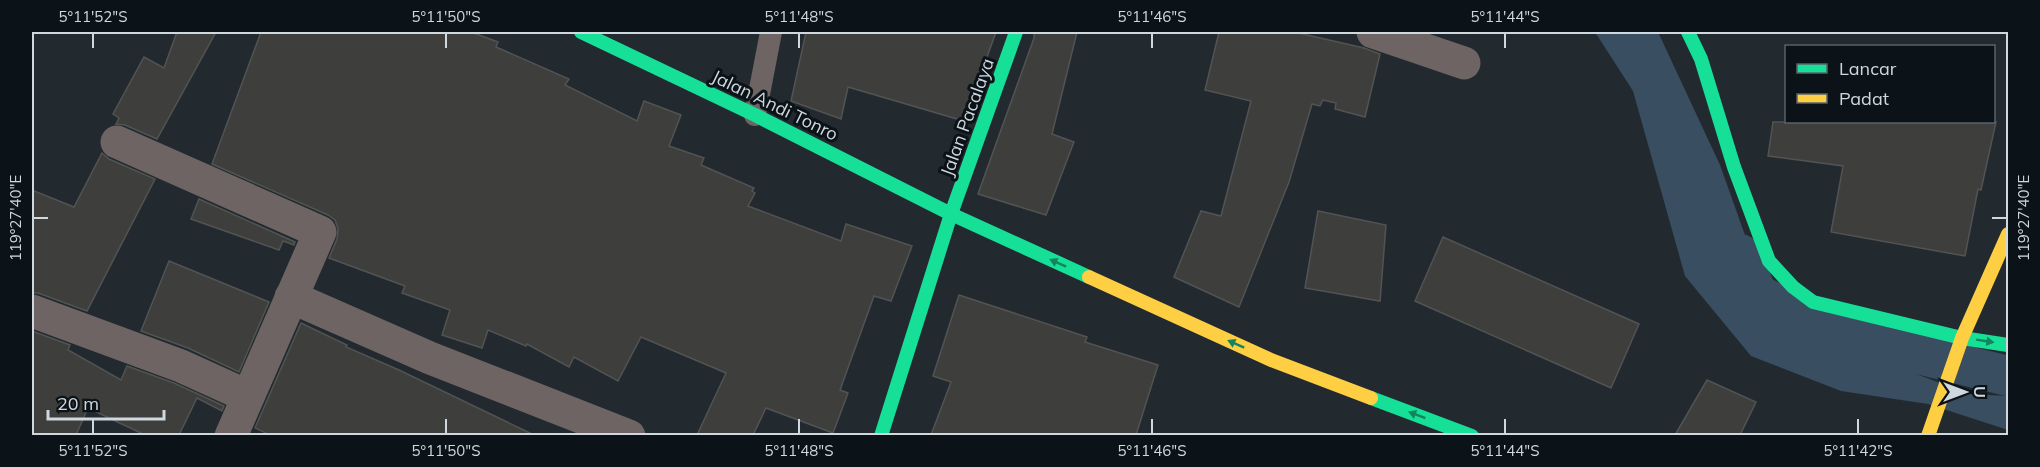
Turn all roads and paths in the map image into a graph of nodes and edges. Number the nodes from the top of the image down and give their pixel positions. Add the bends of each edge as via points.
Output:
1 (581, 32) edge
2 (771, 32) edge
3 (1016, 32) edge
4 (1373, 32) edge
5 (1688, 32) edge
6 (1464, 63) dead end
7 (755, 115) junction
8 (117, 142) dead end
9 (951, 214) junction
10 (2008, 234) edge
11 (291, 297) junction
12 (32, 311) edge
13 (1962, 338) junction
14 (2008, 345) edge
15 (247, 396) junction
16 (1929, 432) edge
17 (231, 435) edge
18 (629, 435) edge
19 (881, 435) edge
20 (1472, 435) edge

1 - 7 street, Jalan Andi Tonro
2 - 7 lane
3 - 9 street, Jalan Pacalaya
4 - 6 street
5 - 13 street via 1701,59 1734,167 1769,261 1813,302
7 - 9 street, Jalan Andi Tonro
8 - 11 street via 320,232
9 - 19 street, Jalan Pacalaya
20 -> 9 street, Jalan Andi Tonro via 1271,360
10 - 13 street
11 - 15 street
11 - 18 street via 430,358
12 - 15 street via 181,366
13 -> 14 street
13 - 16 street
15 - 17 street

